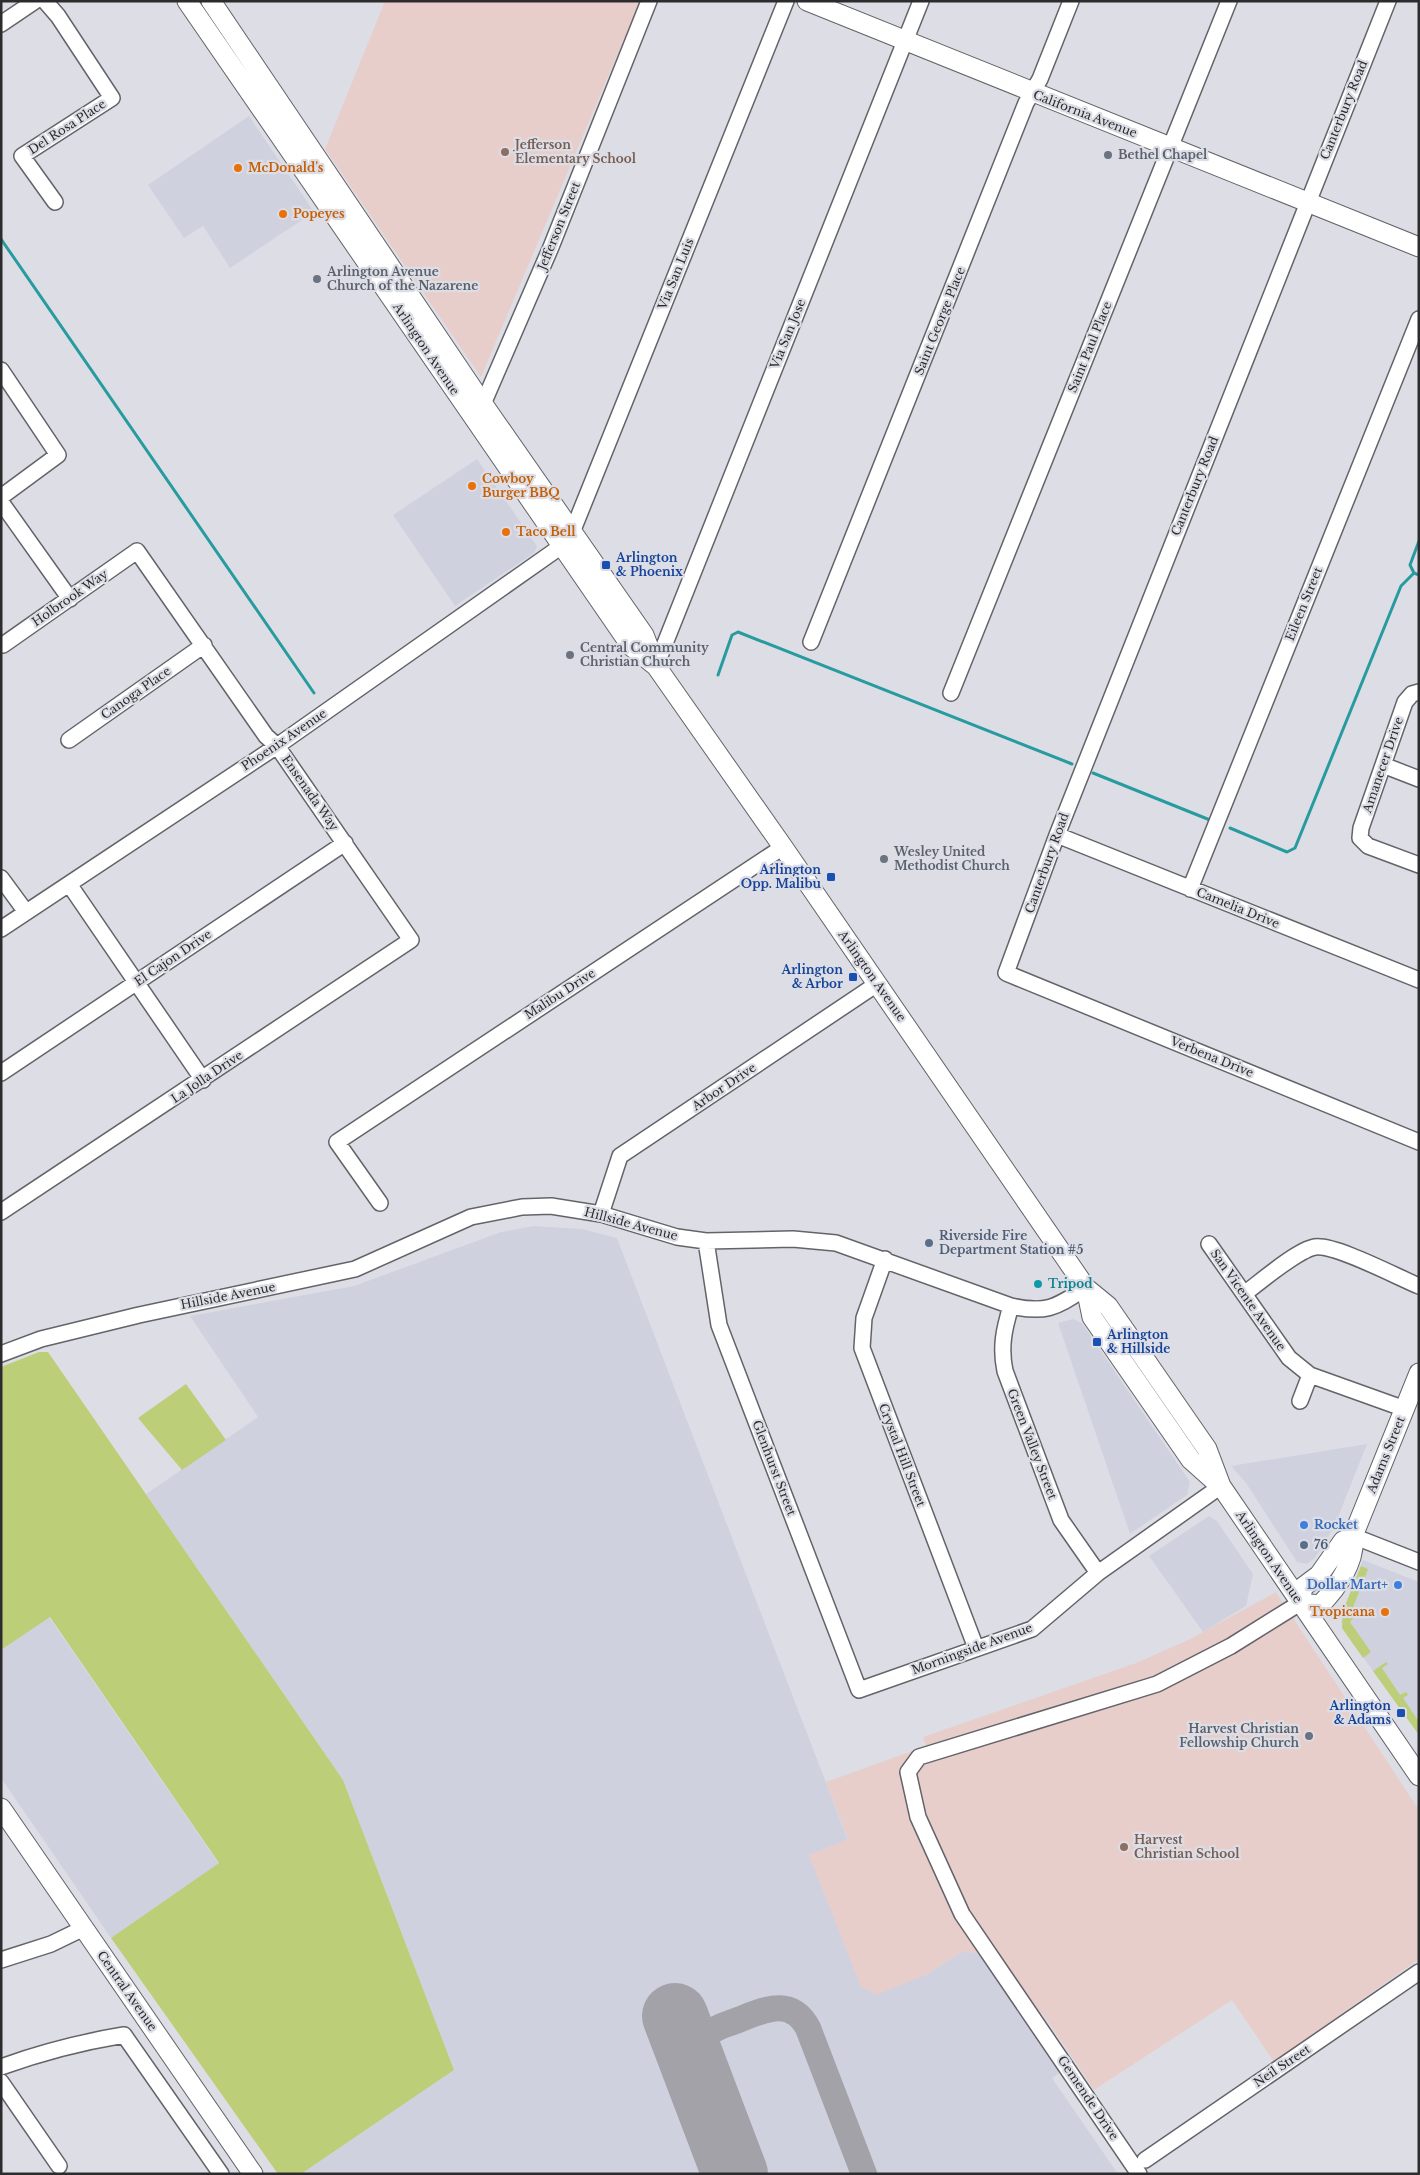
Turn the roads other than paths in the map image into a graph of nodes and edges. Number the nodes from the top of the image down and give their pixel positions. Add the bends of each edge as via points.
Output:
1 (36, 1) edge
2 (45, 1) edge
3 (187, 1) edge
4 (211, 1) edge
5 (649, 1) edge
6 (786, 1) edge
7 (807, 1) edge
8 (921, 1) edge
9 (1071, 1) edge
10 (1229, 1) edge
11 (1388, 1) edge
12 (1, 24) edge
13 (905, 41) junction
14 (1032, 93) junction
15 (1170, 147) junction
16 (55, 202) dead end
17 (1308, 202) junction
18 (1419, 247) edge
19 (1419, 319) edge
20 (1, 370) edge
21 (464, 376) junction
22 (493, 380) junction
23 (479, 413) junction
24 (1, 497) edge
25 (1, 502) edge
26 (568, 537) junction
27 (137, 551) joint
28 (70, 599) junction
29 (811, 642) dead end
30 (3, 645) dead end
31 (204, 645) junction
32 (656, 666) junction
33 (951, 693) dead end
34 (1415, 693) edge
35 (69, 740) dead end
36 (277, 746) junction
37 (1383, 765) junction
38 (1419, 779) edge
39 (1056, 835) junction
40 (344, 843) junction
41 (783, 847) junction
42 (1419, 865) edge
43 (1, 878) edge
44 (69, 884) junction
45 (1190, 888) junction
46 (26, 912) junction
47 (1, 929) edge
48 (411, 940) joint
49 (1006, 973) joint
50 (1419, 980) edge
51 (136, 982) junction
52 (878, 984) junction
53 (1, 1073) edge
54 (203, 1080) junction
55 (1419, 1142) edge
56 (380, 1203) dead end
57 (1, 1212) edge
58 (601, 1214) junction
59 (706, 1241) junction
60 (1209, 1244) dead end
61 (885, 1260) junction
62 (1419, 1286) edge
63 (1086, 1288) junction
64 (1244, 1294) junction
65 (1011, 1306) junction
66 (1, 1354) edge
67 (1419, 1374) edge
68 (1310, 1375) junction
69 (1300, 1401) dead end
70 (1405, 1409) junction
71 (1221, 1486) junction
72 (1353, 1536) junction
73 (1419, 1562) edge
74 (1098, 1573) junction
75 (1300, 1603) junction
76 (976, 1648) junction
77 (859, 1690) joint
78 (1419, 1776) edge
79 (1, 1808) edge
80 (84, 1928) junction
81 (1, 1960) edge
82 (1419, 1972) edge
83 (1, 2067) edge
84 (1, 2082) edge
85 (59, 2166) dead end
86 (1142, 2167) edge
87 (221, 2174) edge
88 (253, 2174) edge

1 - 12 street
2 - 16 street, Del Rosa Place via 112,98 22,156
3 - 23 main road, Arlington Avenue
4 - 21 main road, Arlington Avenue
5 - 22 street, Jefferson Street via 551,247
6 - 26 street, Via San Luis
7 - 13 main road, California Avenue
8 - 13 street, Via San Jose
9 - 14 street, Saint George Place
10 - 15 street, Saint Paul Place
11 - 17 street, Canterbury Road
13 - 14 main road, California Avenue
13 - 32 street, Via San Jose
14 - 15 main road, California Avenue
14 - 29 street, Saint George Place
15 - 17 main road, California Avenue
15 - 33 street, Saint Paul Place
17 - 18 main road, California Avenue
17 - 39 street, Canterbury Road
19 - 45 street, Eileen Street
20 - 24 street via 58,455
21 - 22 street via 482,386
21 - 23 main road, Arlington Avenue
22 - 23 street, Jefferson Street
23 - 26 main road, Arlington Avenue
25 - 28 street
26 - 32 main road, Arlington Avenue via 631,646
26 - 36 street, Phoenix Avenue
27 - 28 street, Holbrook Way
27 - 31 street, Ensenada Way
28 - 30 street, Holbrook Way
31 - 35 street, Canoga Place
31 - 36 street, Ensenada Way via 266,736
32 - 41 main road, Arlington Avenue
34 - 37 street, Amanecer Drive via 1405,702
36 - 40 street, Ensenada Way
36 - 44 street, Phoenix Avenue
37 - 38 street
37 - 42 street, Amanecer Drive via 1360,838 1368,846
39 - 45 street, Camelia Drive
39 - 49 street, Canterbury Road
40 - 48 street, Ensenada Way
40 - 51 street, El Cajon Drive
41 - 52 main road, Arlington Avenue
41 - 56 street, Malibu Drive via 337,1142
43 - 46 street
44 - 46 street, Phoenix Avenue
44 - 51 street
45 - 50 street, Camelia Drive
46 - 47 street, Phoenix Avenue
48 - 54 street, La Jolla Drive
49 - 55 street, Verbena Drive
51 - 53 street, El Cajon Drive
51 - 54 street
52 - 58 street, Arbor Drive via 620,1156
52 - 63 main road, Arlington Avenue
54 - 57 street, La Jolla Drive
58 - 59 street, Hillside Avenue via 677,1237
58 - 66 street, Hillside Avenue via 551,1206 490,1211 472,1216 355,1269 139,1315 41,1339
59 - 61 street, Hillside Avenue via 814,1241 836,1244
59 - 77 street, Glenhurst Street via 719,1325
60 - 64 street, San Vicente Avenue
61 - 65 street, Hillside Avenue
61 - 76 street, Crystal Hill Street via 864,1318 862,1348
62 - 64 street via 1333,1249 1314,1247 1296,1256
63 - 65 street, Hillside Avenue via 1066,1301 1041,1310
63 - 71 main road, Arlington Avenue via 1092,1317 1191,1460
64 - 68 street, San Vicente Avenue via 1289,1358
65 - 74 street, Green Valley Street via 1002,1337 1005,1371 1061,1520
67 - 70 main road, Adams Street
68 - 69 street
68 - 70 street, San Vicente Avenue
70 - 72 main road, Adams Street
71 - 74 street, Morningside Avenue
71 - 75 main road, Arlington Avenue
72 - 73 street
72 - 75 main road, Adams Street via 1352,1552 1336,1588 1320,1605
74 - 76 street, Morningside Avenue via 1032,1629
75 - 78 main road, Arlington Avenue
75 - 86 street, Gemende Drive via 1202,1662 1157,1684 919,1756 908,1772 918,1817 962,1914
76 - 77 street, Morningside Avenue
79 - 80 main road, Central Avenue
80 - 81 street via 51,1944
80 - 88 main road, Central Avenue
82 - 86 street, Neil Street
83 - 87 street via 77,2043 124,2035
84 - 85 street

